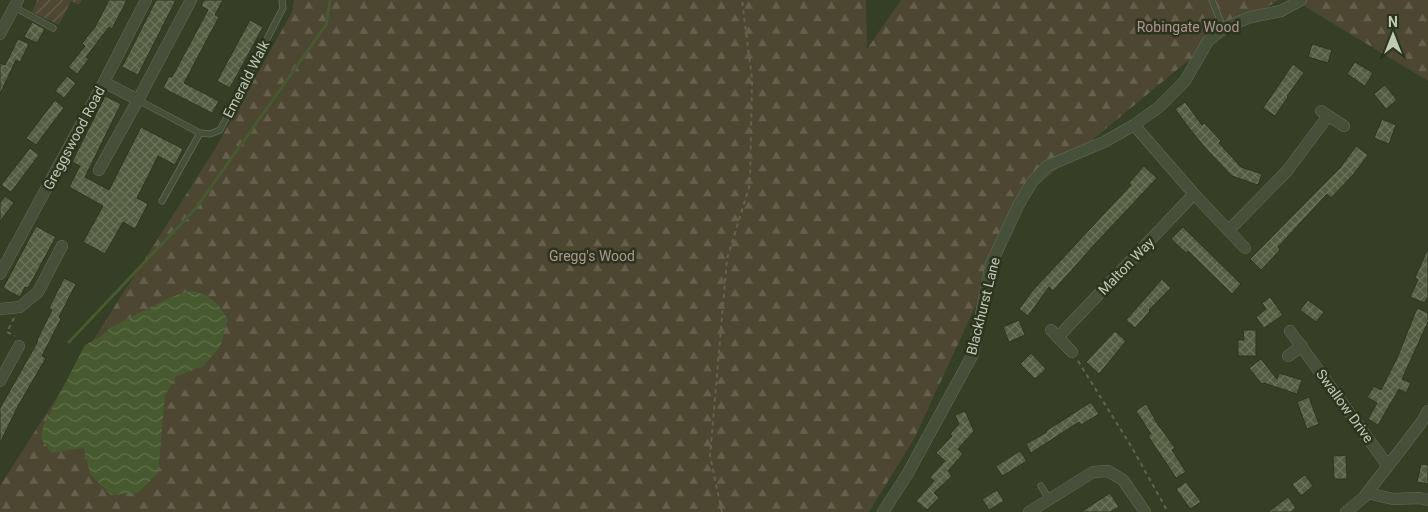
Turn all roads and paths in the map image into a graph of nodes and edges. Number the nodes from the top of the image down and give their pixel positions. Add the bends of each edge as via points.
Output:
1 (146, 0) edge
2 (191, 0) edge
3 (282, 0) edge
4 (742, 0) edge
5 (1212, 0) edge
6 (1301, 0) edge
7 (16, 4) edge
8 (53, 28) dead end
9 (1223, 28) junction
10 (0, 34) edge
11 (104, 82) junction
12 (138, 100) junction
13 (1134, 125) junction
14 (1344, 126) dead end
15 (200, 133) junction
16 (99, 170) dead end
17 (1194, 194) junction
18 (162, 201) dead end
19 (1229, 230) junction
20 (62, 246) dead end
21 (1245, 248) dead end
22 (0, 274) edge
23 (20, 307) junction
24 (0, 309) edge
25 (1290, 330) dead end
26 (19, 346) joint
27 (1302, 346) junction
28 (1072, 352) joint
29 (1288, 356) dead end
30 (0, 381) edge
31 (1428, 411) edge
32 (1388, 466) junction
33 (1041, 486) dead end
34 (1367, 493) junction
35 (1049, 499) junction
36 (1428, 500) edge
37 (722, 512) edge
38 (884, 512) edge
39 (1029, 512) edge
40 (1145, 512) edge
41 (1168, 512) edge
42 (1346, 512) edge

1 - 11 street, Greggswood Road
2 - 12 street
3 - 15 lane, Emerald Walk via 283,8 220,130
4 - 37 path via 752,79 750,184 727,258 710,456
5 - 9 lane
6 - 9 street, Blackhurst Lane via 1280,11 1251,17
7 - 8 lane
7 - 10 street
9 - 13 street, Blackhurst Lane via 1208,41 1184,81 1159,107
11 - 12 street
11 - 22 street, Greggswood Road
12 - 15 lane
12 - 16 street
13 - 17 street
13 - 38 street, Blackhurst Lane via 1104,142 1047,166 1032,182 991,264 973,354
14 - 19 street via 1324,114 1287,171
15 - 18 lane
17 - 19 street
17 - 28 street, Malton Way via 1055,333
19 - 21 street
20 - 23 street via 40,294
23 - 24 street
23 - 26 path via 7,332 22,340
25 - 27 street, Swallow Drive
26 - 30 street
27 - 29 street
27 - 32 street, Swallow Drive
28 - 41 path via 1132,446
31 - 32 street
32 - 34 street
33 - 35 lane
34 - 36 street via 1393,499
34 - 42 street
35 - 39 street
35 - 40 street via 1094,472 1108,471 1123,480

